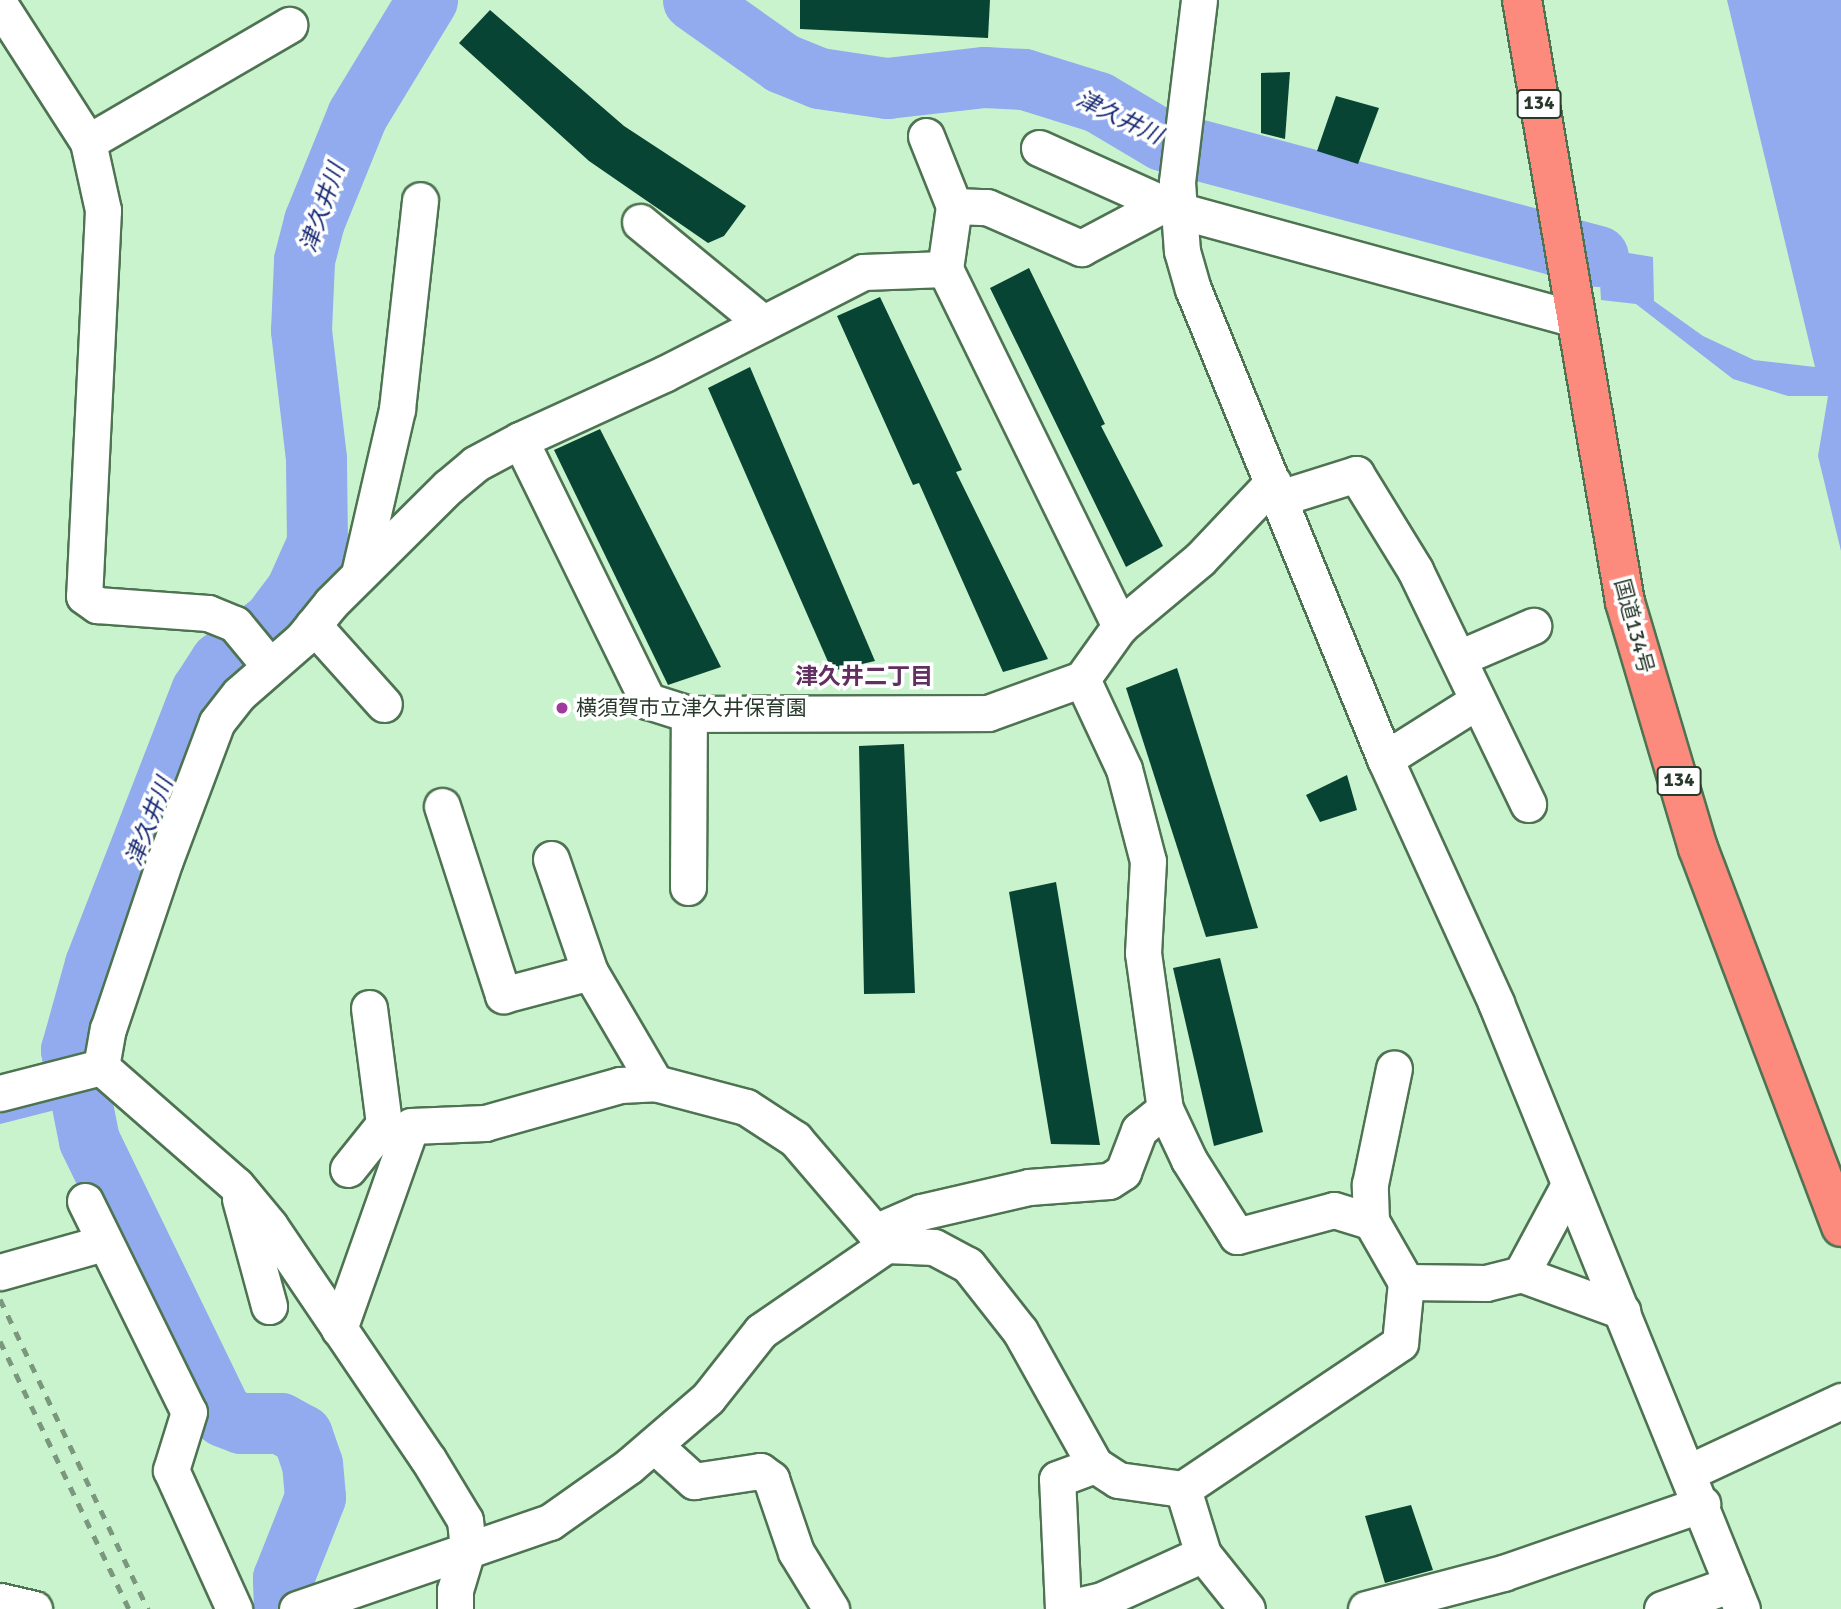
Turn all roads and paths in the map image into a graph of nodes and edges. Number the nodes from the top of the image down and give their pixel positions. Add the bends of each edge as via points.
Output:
1 (1199, 0) edge
2 (1522, 0) edge
3 (0, 5) edge
4 (289, 25) dead end
5 (926, 136) dead end
6 (88, 142) junction
7 (1039, 148) dead end
8 (1173, 199) junction
9 (420, 200) dead end
10 (954, 206) junction
11 (640, 222) dead end
12 (945, 269) junction
13 (1576, 319) junction
14 (763, 323) junction
15 (520, 440) junction
16 (1276, 490) junction
17 (359, 574) junction
18 (313, 625) junction
19 (1120, 626) junction
20 (1533, 626) dead end
21 (1459, 658) junction
22 (265, 659) junction
23 (1082, 679) junction
24 (1477, 701) junction
25 (384, 704) dead end
26 (689, 714) junction
27 (1385, 759) junction
28 (1528, 804) dead end
29 (442, 806) dead end
30 (551, 859) dead end
31 (688, 887) dead end
32 (590, 972) junction
33 (369, 1008) dead end
34 (1394, 1068) dead end
35 (85, 1072) junction
36 (655, 1083) junction
37 (0, 1093) edge
38 (1165, 1109) junction
39 (394, 1133) junction
40 (348, 1170) dead end
41 (236, 1185) junction
42 (1569, 1185) junction
43 (85, 1200) dead end
44 (1371, 1221) junction
45 (1841, 1227) edge
46 (881, 1238) junction
47 (103, 1243) junction
48 (0, 1272) edge
49 (1521, 1274) junction
50 (1406, 1282) junction
51 (269, 1306) dead end
52 (1622, 1311) junction
53 (339, 1329) junction
54 (1841, 1401) edge
55 (654, 1445) junction
56 (1095, 1465) junction
57 (1689, 1472) junction
58 (1183, 1489) junction
59 (1702, 1504) junction
60 (468, 1547) junction
61 (1203, 1555) junction
62 (1737, 1597) edge
63 (300, 1608) edge
64 (234, 1609) edge
65 (455, 1609) edge
66 (831, 1609) edge
67 (1063, 1609) edge
68 (1247, 1609) edge
69 (1366, 1609) edge
70 (1662, 1609) edge

1 - 8 street
2 - 13 highway, 国道134号 / 134
3 - 6 street
4 - 6 street
5 - 10 street
6 - 22 street via 103,210 84,596 97,605 208,612 235,624
7 - 8 street
8 - 10 street via 1081,248 987,207
8 - 13 street
8 - 16 street via 1193,289
9 - 17 street via 397,410
10 - 12 street
11 - 14 street
12 - 14 street via 863,272
12 - 19 street
13 - 45 highway, 国道134号 / 134 via 1625,602 1698,848
14 - 15 street
15 - 17 street via 475,464
15 - 26 street via 648,701
16 - 19 street
16 - 21 street via 1356,474 1415,570
16 - 27 street
17 - 18 street
18 - 22 street via 302,639
18 - 25 street
19 - 23 street
20 - 21 street
21 - 24 street
22 - 35 street via 217,722 204,750 108,1029
23 - 26 street via 988,713
23 - 38 street via 1124,769 1148,861 1143,953
24 - 27 street
24 - 28 street
26 - 31 street
27 - 42 street via 1496,1003
29 - 32 street via 503,995
30 - 32 street
32 - 36 street
33 - 39 street
34 - 44 street via 1370,1184
35 - 37 street
35 - 41 street
36 - 39 street via 620,1085 485,1123 411,1126
36 - 46 street via 746,1107 795,1139
38 - 44 street via 1189,1160 1237,1236 1334,1210
38 - 46 street via 1139,1130 1123,1172 1110,1181 1029,1187 921,1212
39 - 40 street
39 - 53 street
41 - 51 street
41 - 53 street via 270,1226
42 - 49 street
42 - 52 street
43 - 47 street
44 - 50 street
46 - 55 street via 761,1331 708,1398
46 - 56 street via 934,1247 968,1265 1020,1331
47 - 48 street
47 - 64 street via 189,1412 171,1469
49 - 50 street via 1486,1283
49 - 52 street
50 - 58 street via 1400,1343
52 - 57 street
53 - 60 street via 465,1520
54 - 57 street
55 - 60 street via 550,1522
55 - 66 street via 694,1481 761,1471 771,1479 796,1552
56 - 58 street via 1118,1480
56 - 67 street via 1057,1479
57 - 59 street
58 - 61 street
59 - 62 street
59 - 69 street via 1503,1573
60 - 63 street
60 - 65 street via 455,1590
61 - 67 street via 1102,1600
61 - 68 street
62 - 70 street

